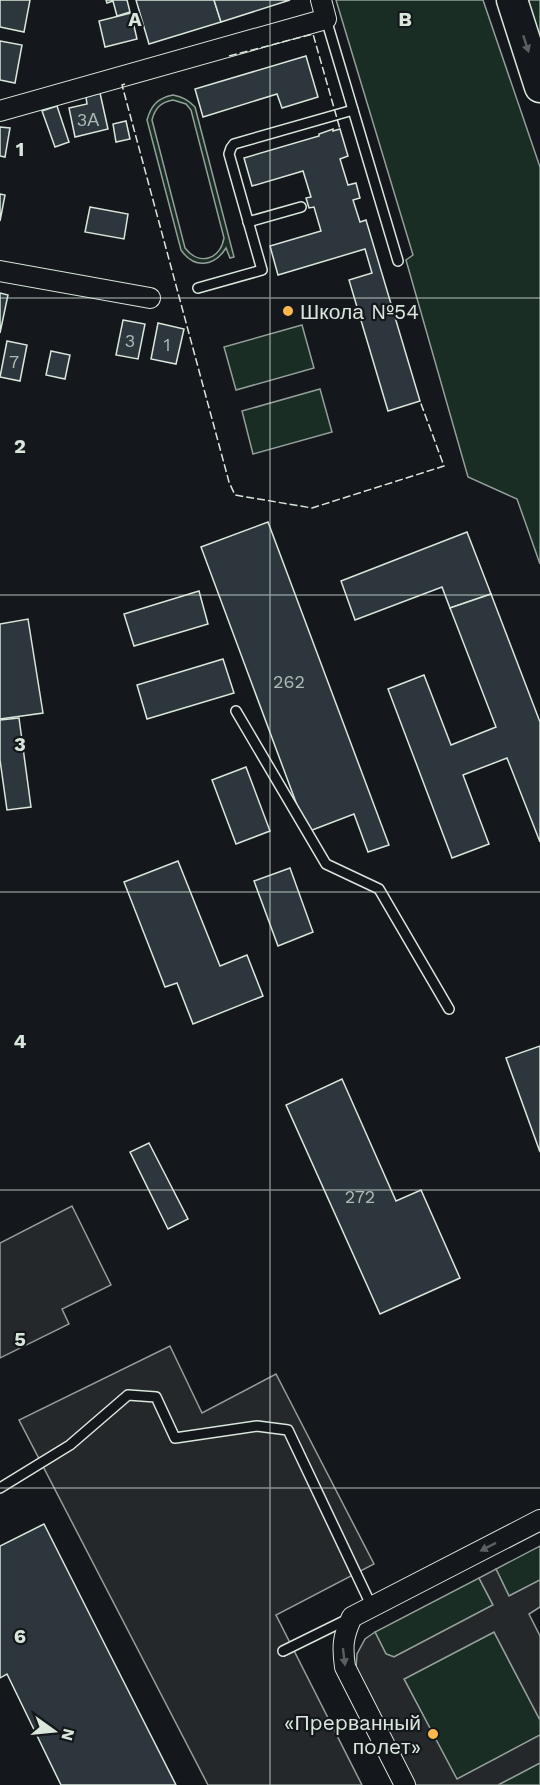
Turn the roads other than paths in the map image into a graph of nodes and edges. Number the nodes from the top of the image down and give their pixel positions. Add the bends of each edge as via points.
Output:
1 (512, 0) edge
2 (324, 9) edge
3 (540, 87) edge
4 (353, 110) junction
5 (0, 111) edge
6 (301, 207) dead end
7 (248, 222) junction
8 (398, 261) dead end
9 (0, 270) edge
10 (198, 288) dead end
11 (150, 298) dead end
12 (236, 711) dead end
13 (449, 1009) dead end
14 (0, 1488) edge
15 (540, 1520) edge
16 (372, 1607) junction
17 (352, 1617) junction
18 (284, 1651) dead end
19 (405, 1785) edge

1 -> 3 main road
2 - 4 lane
2 - 5 street
4 - 7 lane via 234,144 230,154
4 - 8 lane
6 - 7 lane
7 - 10 lane via 262,270
9 - 11 street
12 - 13 lane via 326,864 379,889
14 - 16 lane via 70,1445 128,1395 156,1397 175,1438 257,1426 288,1430
15 -> 16 street
16 - 17 street
17 - 18 lane
17 -> 19 street via 345,1631 345,1667

